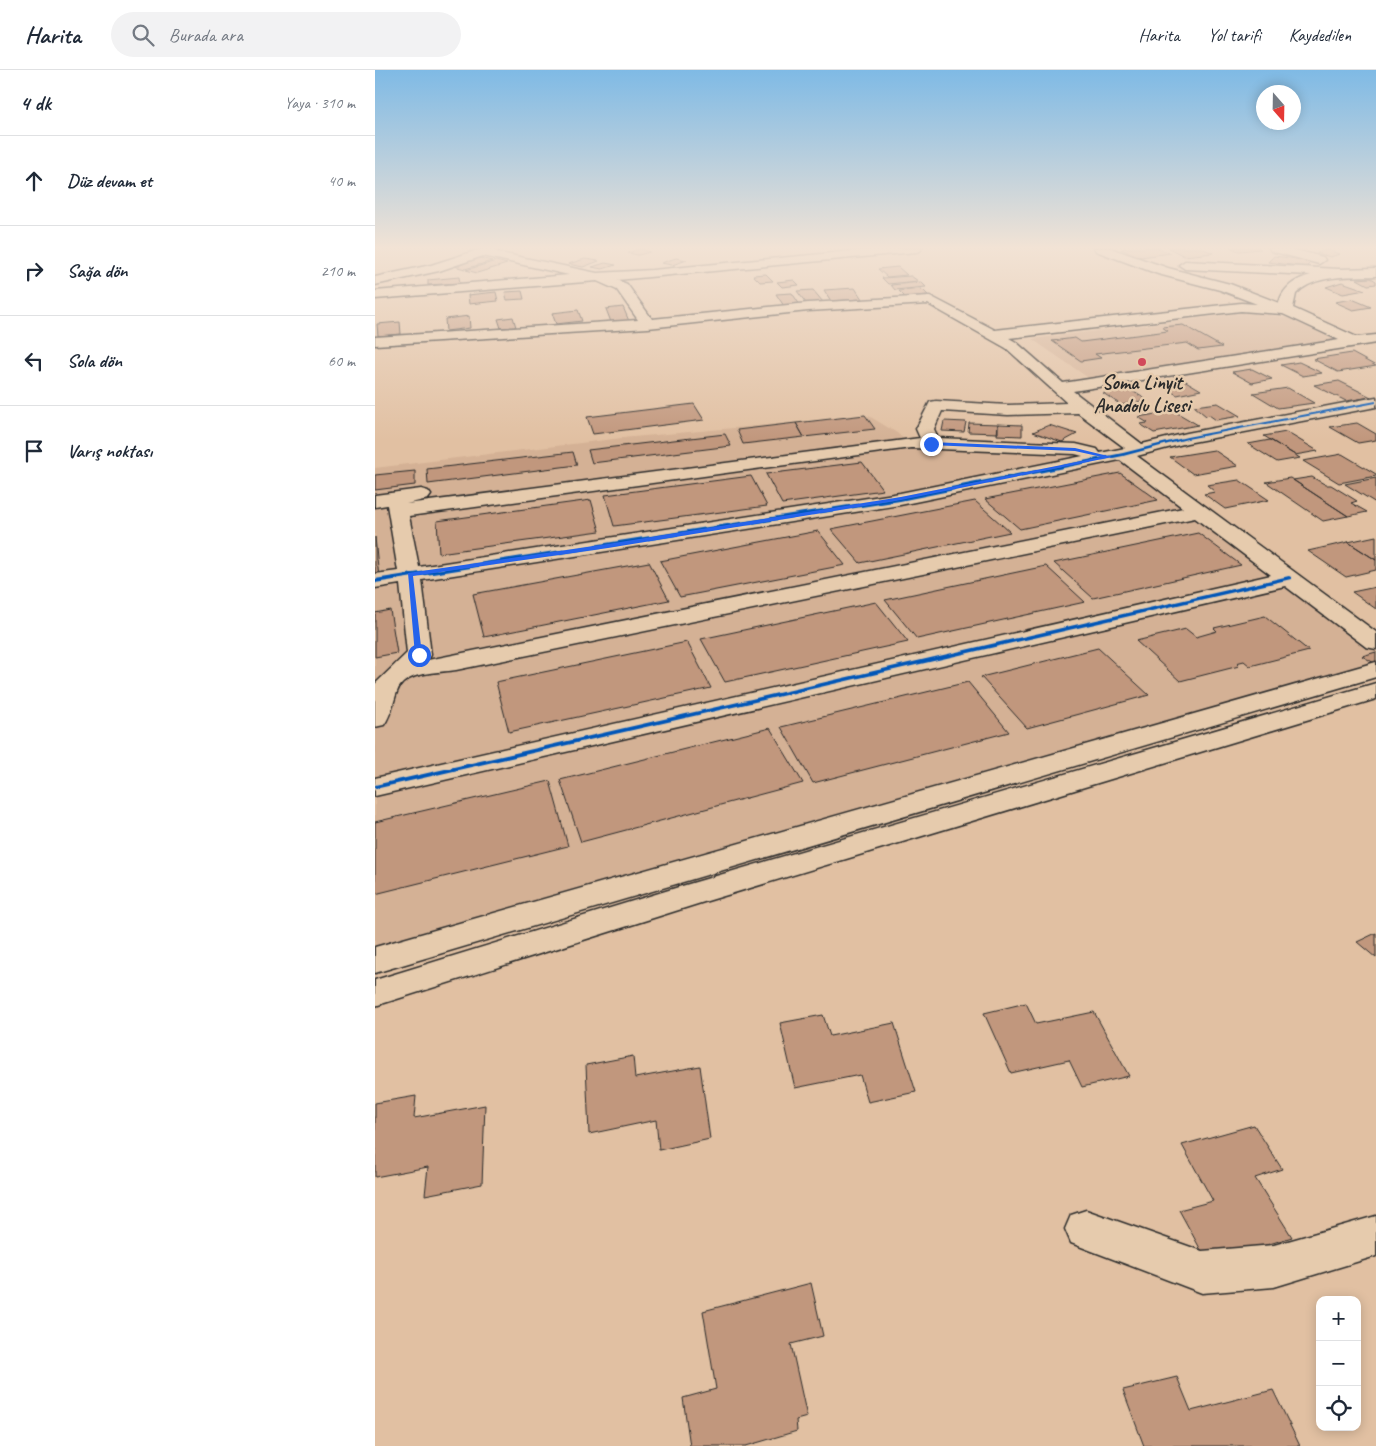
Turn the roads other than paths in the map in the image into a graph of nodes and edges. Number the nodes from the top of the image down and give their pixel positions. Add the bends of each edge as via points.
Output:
1 (640, 312) edge
2 (759, 312) edge
3 (952, 312) edge
4 (1195, 312) edge
5 (1291, 312) edge
6 (648, 324) junction
7 (993, 335) junction
8 (1376, 338) edge
9 (375, 341) edge
10 (1354, 342) junction
11 (1376, 352) edge
12 (1060, 388) junction
13 (1376, 402) edge
14 (1083, 408) junction
15 (931, 444) junction
16 (1124, 454) junction
17 (390, 504) edge
18 (1199, 511) junction
19 (410, 574) junction
20 (1289, 578) junction
21 (375, 581) edge
22 (1375, 656) edge
23 (388, 681) edge
24 (1376, 691) edge
25 (375, 719) edge
26 (375, 787) edge
27 (375, 960) edge
28 (375, 993) edge
29 (1086, 1229) dead end
30 (1376, 1236) edge

1 - 6 street
2 - 6 street
3 - 7 street
4 - 7 street
5 - 10 street
6 - 9 street
7 - 12 street via 1011,345
8 - 10 street
10 - 11 street
10 - 12 street
12 - 14 street
13 - 16 street via 1187,438
14 - 15 street via 1008,410 936,406 925,429
14 - 16 street
15 - 16 street
15 - 17 street via 911,443
16 - 18 street
16 - 19 street via 901,499
17 - 19 street
18 - 20 street
18 - 23 street via 456,663
19 - 21 street
19 - 23 street via 419,655
20 - 22 street
20 - 26 street
22 - 27 street
23 - 25 street
24 - 28 street via 693,894
29 - 30 street via 1202,1272 1274,1266

